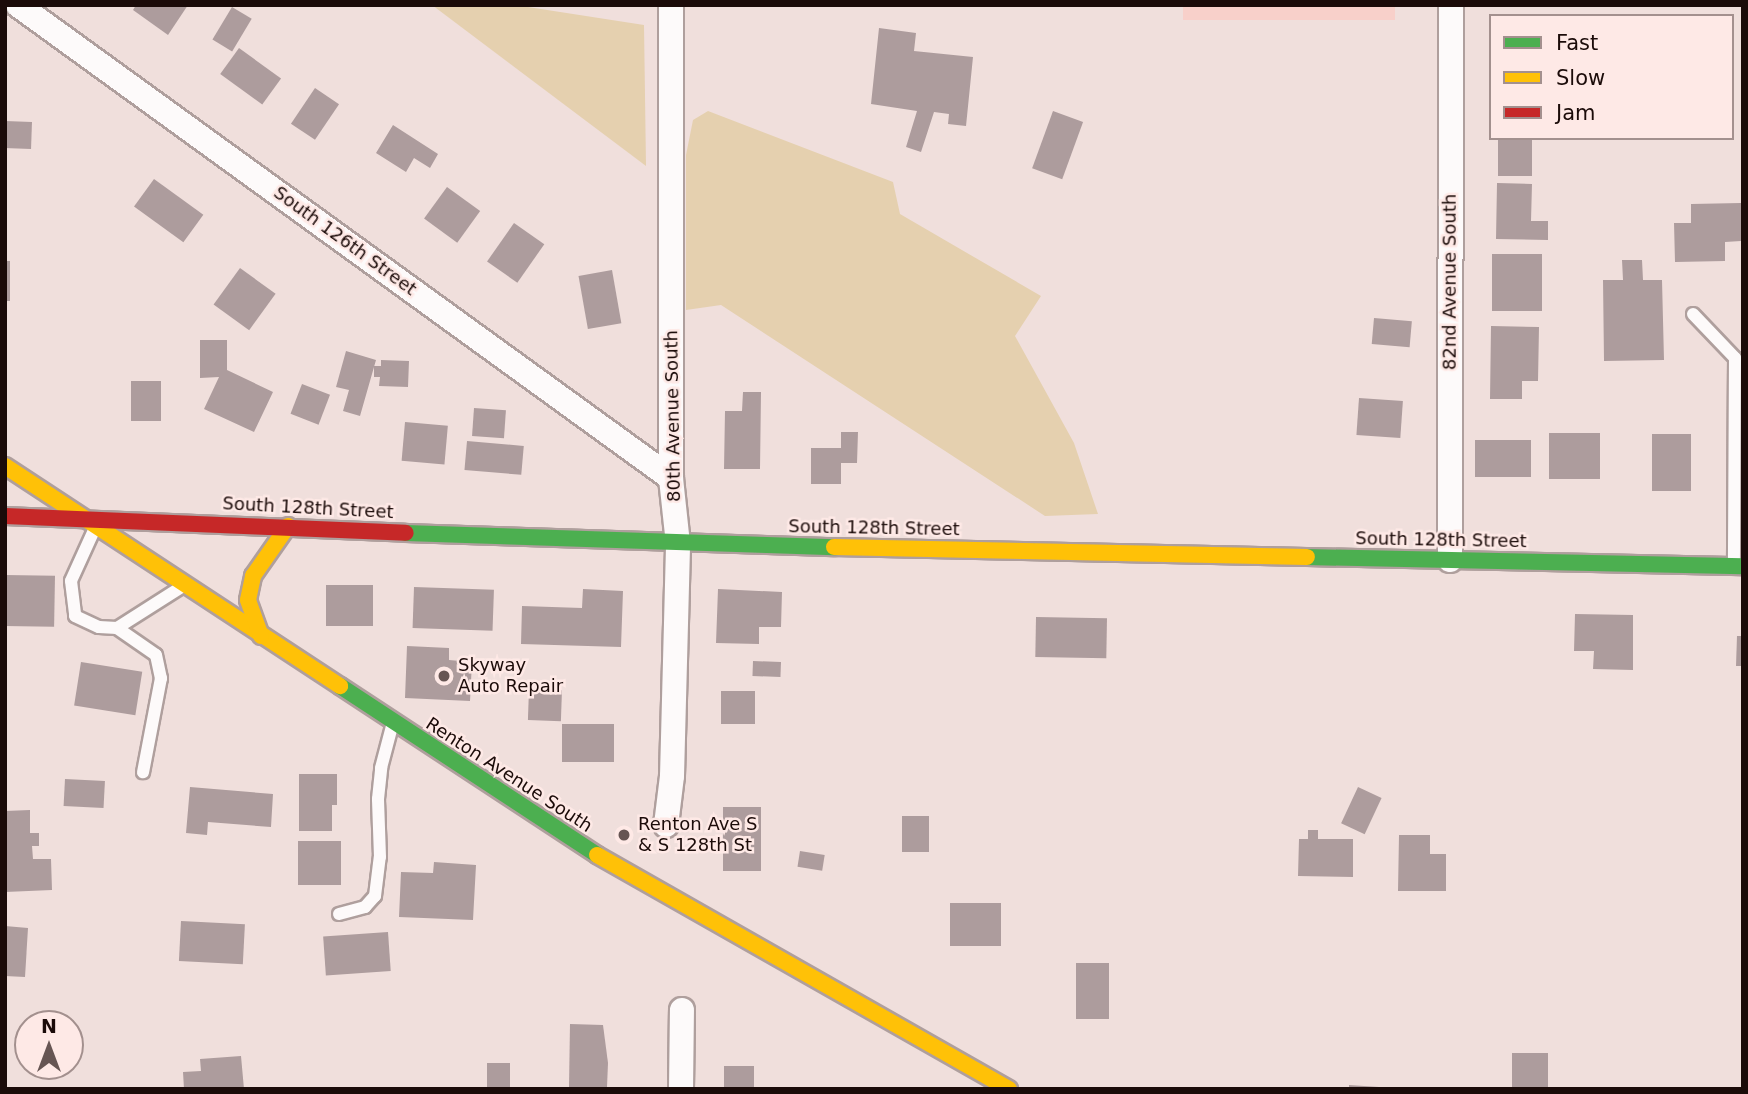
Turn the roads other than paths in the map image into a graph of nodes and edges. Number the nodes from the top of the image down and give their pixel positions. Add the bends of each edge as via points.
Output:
1 (18, 5) edge
2 (671, 5) edge
3 (1451, 5) edge
4 (1693, 314) dead end
5 (5, 466) edge
6 (671, 478) junction
7 (5, 516) edge
8 (79, 517) junction
9 (288, 526) junction
10 (95, 527) junction
11 (678, 544) junction
12 (1450, 560) junction
13 (1739, 566) edge
14 (184, 585) junction
15 (117, 628) junction
16 (261, 636) junction
17 (393, 722) junction
18 (143, 772) dead end
19 (666, 825) dead end
20 (339, 914) dead end
21 (682, 1010) dead end
22 (681, 1089) edge
23 (1009, 1089) edge

1 - 6 street, South 126th Street
2 - 6 street, 80th Avenue South
3 - 12 street, 82nd Avenue South
4 - 13 lane via 1735,358
5 - 8 street, Renton Avenue South
6 - 11 street, 80th Avenue South
7 - 8 street, South 128th Street
8 - 9 street, South 128th Street
8 - 10 street, Renton Avenue South
9 - 11 street, South 128th Street
9 - 16 street via 253,576 248,600
10 - 14 street, Renton Avenue South
10 - 15 lane via 71,582 75,616 99,627
11 - 12 street, South 128th Street
11 - 19 street, 80th Avenue South via 672,776
12 - 13 street, South 128th Street
14 - 15 lane
14 - 16 street, Renton Avenue South
15 - 18 lane via 156,655 161,678
16 - 17 street, Renton Avenue South
17 - 20 lane via 381,768 375,895 365,907
17 - 23 street, Renton Avenue South via 610,864
21 - 22 street

